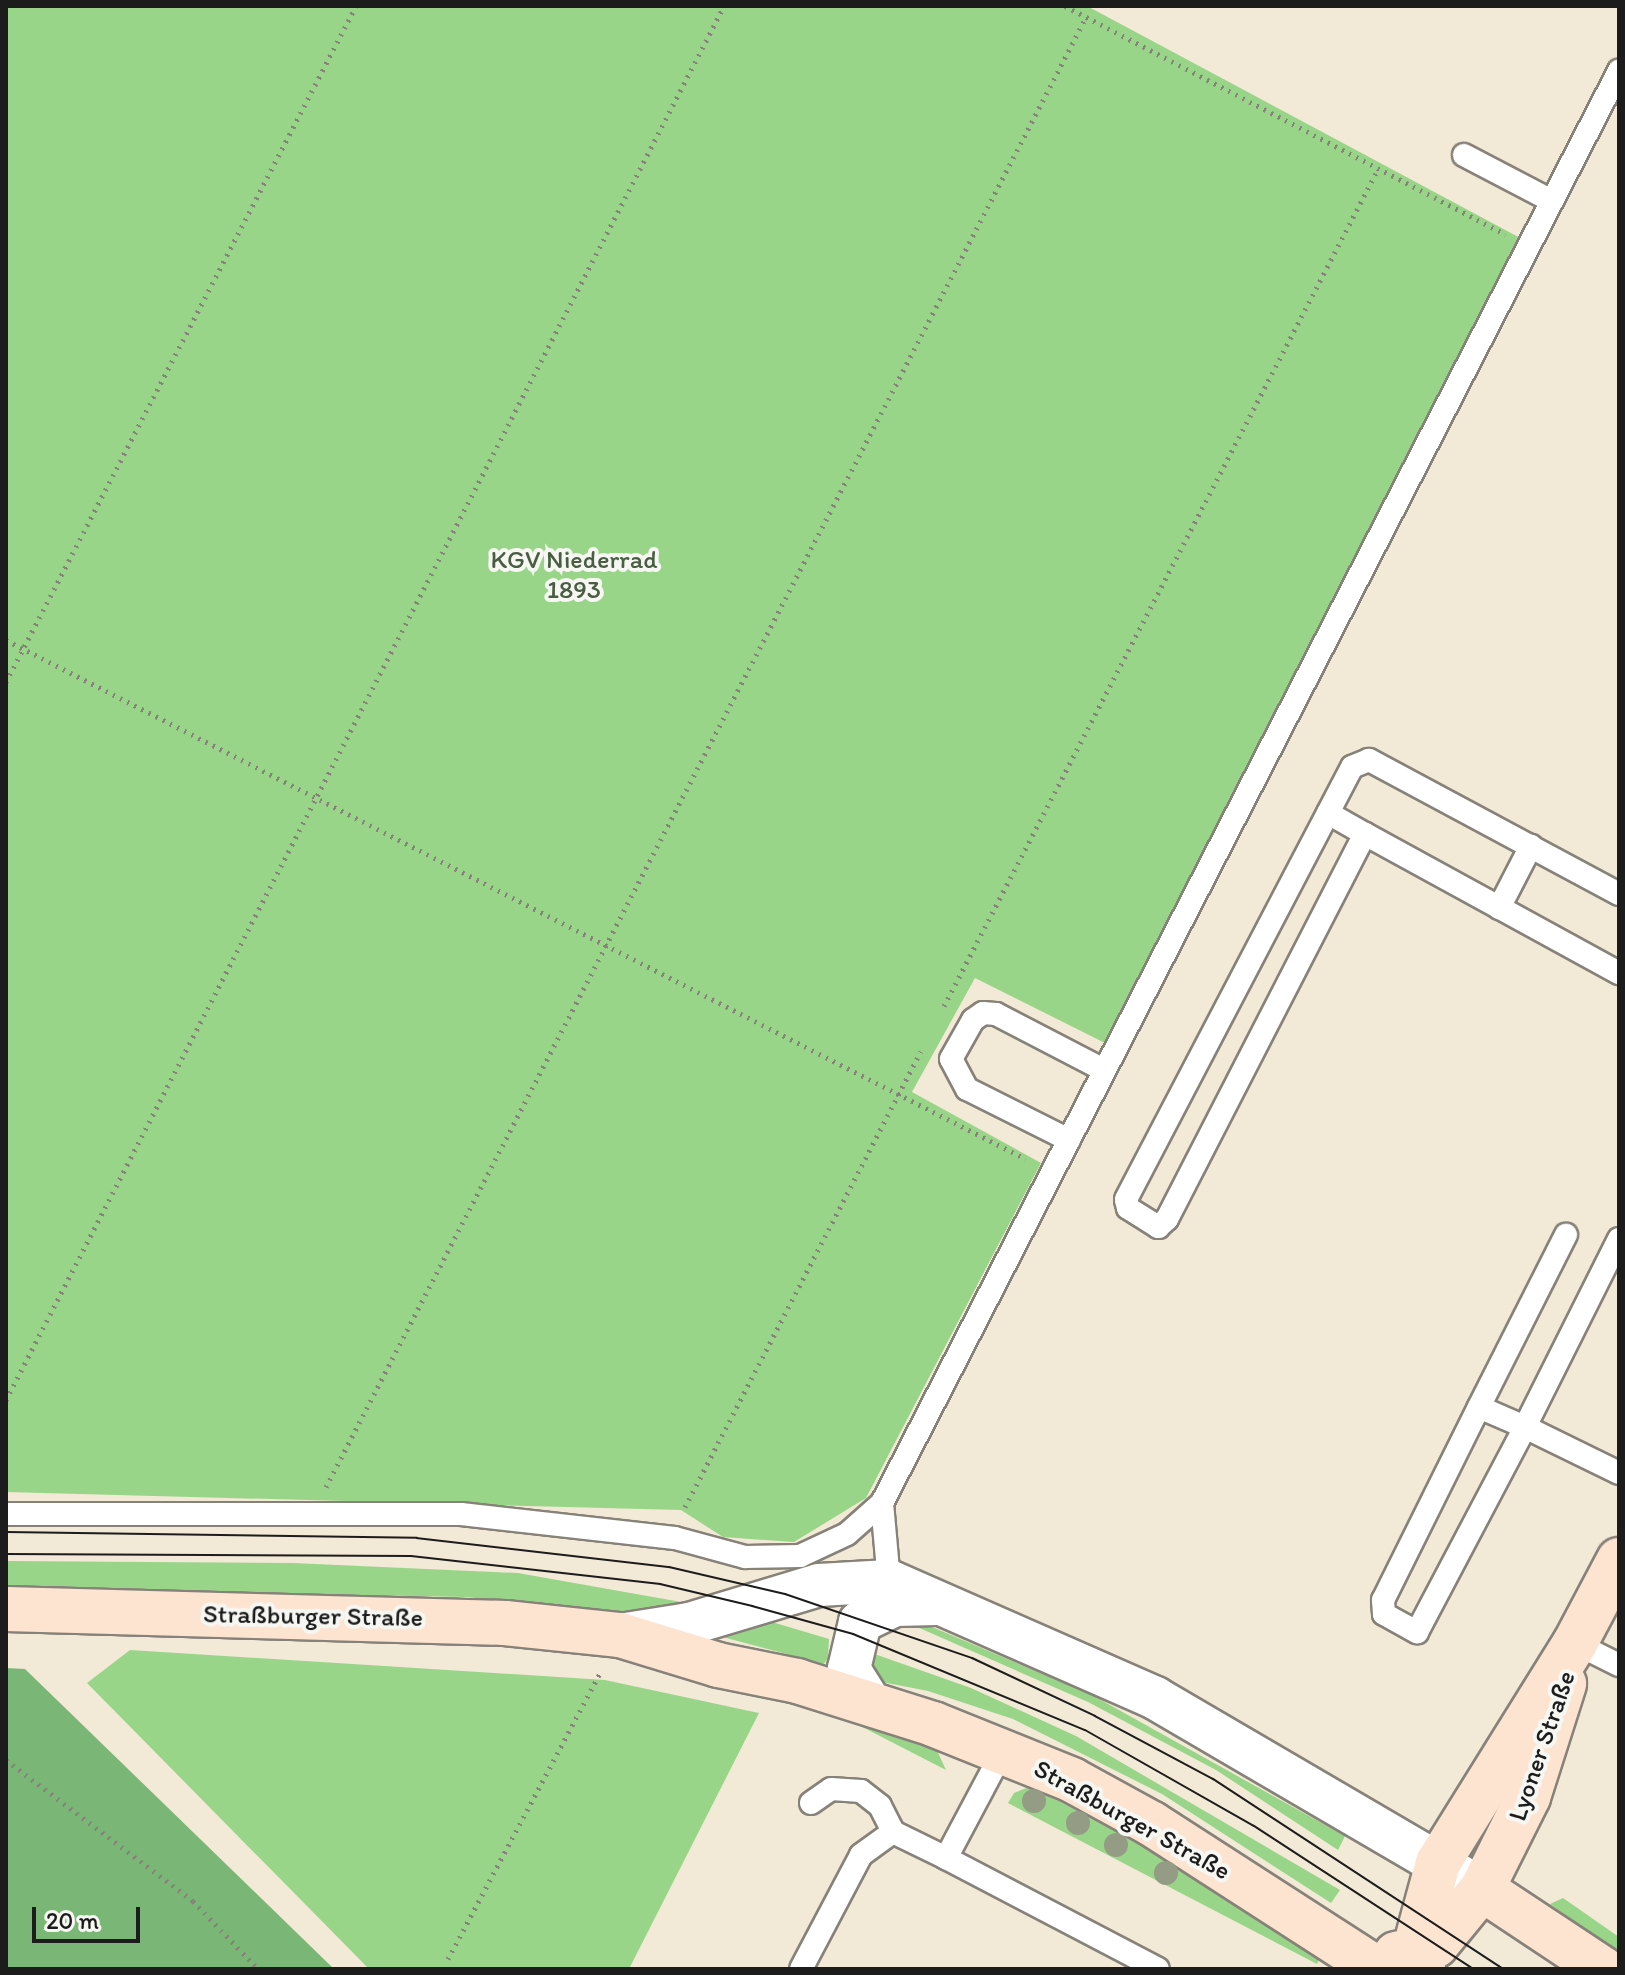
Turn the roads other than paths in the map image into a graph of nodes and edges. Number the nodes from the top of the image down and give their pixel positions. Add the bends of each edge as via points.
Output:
1 (1619, 71) edge
2 (1464, 155) dead end
3 (1552, 201) junction
4 (1328, 813) junction
5 (1365, 834) junction
6 (1531, 846) junction
7 (1619, 894) edge
8 (1499, 908) junction
9 (1619, 973) edge
10 (1104, 1070) junction
11 (1069, 1140) junction
12 (1566, 1235) dead end
13 (1619, 1239) edge
14 (1479, 1407) junction
15 (1525, 1427) junction
16 (1619, 1473) edge
17 (882, 1503) junction
18 (6, 1514) edge
19 (1619, 1560) edge
20 (889, 1581) junction
21 (950, 1605) junction
22 (6, 1609) edge
23 (1575, 1643) junction
24 (614, 1647) junction
25 (1619, 1665) edge
26 (870, 1703) junction
27 (1003, 1751) junction
28 (811, 1803) dead end
29 (893, 1832) junction
30 (946, 1858) junction
31 (1438, 1863) junction
32 (1482, 1889) junction
33 (1343, 1943) junction
34 (1422, 1960) edge
35 (801, 1969) edge
36 (1158, 1969) edge
37 (1377, 1969) edge
38 (1603, 1969) edge

1 - 3 lane
2 - 3 lane
3 - 10 lane
4 - 5 lane
4 - 5 lane via 1126,1200 1135,1215 1158,1227 1167,1219
4 - 6 lane via 1352,767 1369,760
5 - 8 lane
6 - 7 lane
6 - 8 lane
8 - 9 lane
10 - 11 lane
10 - 11 lane via 996,1014 983,1013 973,1020 951,1059 967,1089
11 - 17 lane
12 - 14 lane
13 - 15 lane
14 - 15 lane
14 - 15 lane via 1383,1600 1384,1614 1417,1632
15 - 16 lane
17 - 18 lane via 847,1534 800,1556 745,1557 675,1538 461,1514
17 - 20 lane
19 - 23 main road, Lyoner Straße
20 - 21 street, Straßburger Straße
20 - 24 street, Straßburger Straße via 819,1585
21 - 26 street, Straßburger Straße via 895,1605 860,1622 853,1634 849,1669
21 - 31 street, Straßburger Straße via 1155,1698
22 - 24 main road, Straßburger Straße via 420,1618
23 - 25 lane
23 - 31 main road, Lyoner Straße
23 - 32 main road, Lyoner Straße via 1528,1797
24 - 26 main road, Straßburger Straße
26 - 27 main road, Straßburger Straße
27 - 30 lane
27 - 33 main road, Straßburger Straße via 1072,1780 1152,1824
28 - 29 lane via 831,1789 861,1791 880,1806
29 - 30 lane
29 - 35 lane via 861,1855
30 - 36 lane
31 - 32 street
31 - 34 main road, Lyoner Straße via 1422,1914
32 - 34 main road, Lyoner Straße
32 - 38 main road
33 - 34 main road
33 - 37 main road, Straßburger Straße

